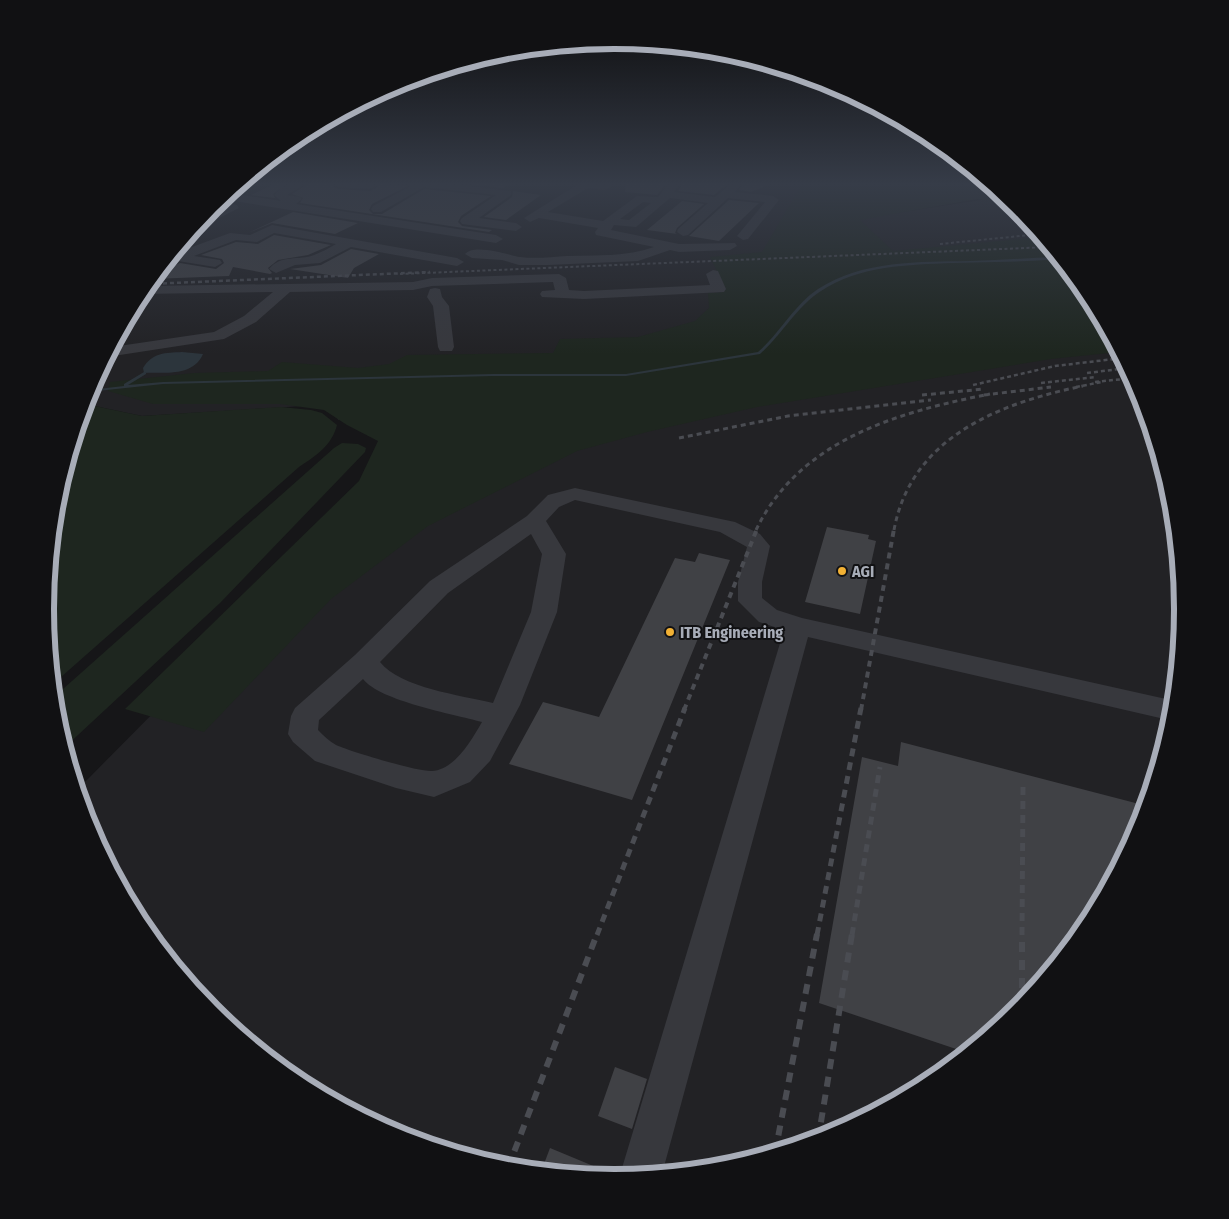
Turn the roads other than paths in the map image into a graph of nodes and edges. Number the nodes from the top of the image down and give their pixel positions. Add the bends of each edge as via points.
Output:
1 (224, 240) edge
2 (332, 240) edge
3 (494, 240) edge
4 (639, 240) edge
5 (349, 243) junction
6 (668, 246) junction
7 (730, 246) dead end
8 (472, 254) junction
9 (179, 256) edge
10 (179, 257) edge
11 (315, 260) junction
12 (457, 262) junction
13 (215, 263) dead end
14 (332, 263) dead end
15 (276, 269) dead end
16 (713, 274) dead end
17 (286, 287) junction
18 (431, 287) junction
19 (154, 290) edge
20 (517, 294) dead end
21 (535, 294) dead end
22 (563, 294) junction
23 (446, 346) dead end
24 (117, 351) edge
25 (535, 522) junction
26 (798, 626) junction
27 (364, 662) junction
28 (1166, 709) edge
29 (500, 716) junction
30 (642, 1169) edge

1 - 9 street
2 - 5 street
3 - 8 street
4 - 6 street
5 - 11 street
5 - 12 street via 429,262
6 - 7 street
6 - 8 street via 638,257 548,262
8 - 12 street
10 - 13 street
11 - 14 street
11 - 15 street via 292,260
12 - 18 street
16 - 22 street via 719,289
17 - 18 street
17 - 19 street
17 - 24 street via 250,319 218,336
18 - 20 street
18 - 22 street via 559,278
18 - 23 street via 441,306
21 - 22 street
25 - 26 street via 553,500 575,494 727,527 759,546 750,582 750,601 768,616
25 - 27 street via 439,587
25 - 29 street via 554,554 544,612
26 - 28 street
26 - 30 street
27 - 29 street via 379,680 413,693
27 - 29 street via 305,716 304,734 325,753 396,776 434,784 459,773 480,753

